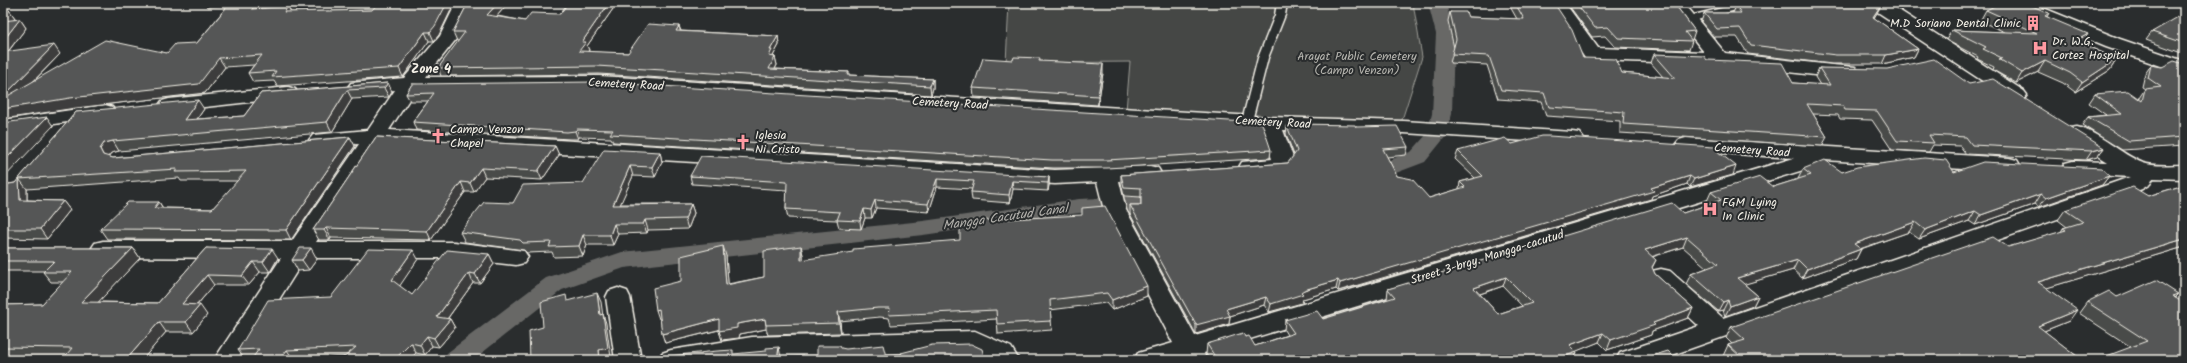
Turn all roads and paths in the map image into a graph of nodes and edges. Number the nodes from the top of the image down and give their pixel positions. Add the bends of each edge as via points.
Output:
1 (465, 3) edge
2 (1282, 3) edge
3 (1556, 3) edge
4 (1674, 3) edge
5 (1753, 3) edge
6 (2015, 3) edge
7 (1879, 5) edge
8 (1689, 19) junction
9 (1955, 56) junction
10 (1719, 58) junction
11 (1933, 60) edge
12 (2184, 68) edge
13 (1868, 71) edge
14 (410, 83) junction
15 (336, 89) edge
16 (305, 91) edge
17 (153, 106) edge
18 (2035, 106) edge
19 (122, 110) edge
20 (76, 115) junction
21 (1247, 121) junction
22 (1270, 122) junction
23 (2061, 123) edge
24 (3, 126) edge
25 (376, 136) junction
26 (55, 138) edge
27 (1589, 139) edge
28 (303, 142) edge
29 (1668, 144) edge
30 (1828, 155) junction
31 (2025, 166) edge
32 (1232, 168) edge
33 (2057, 168) edge
34 (1169, 172) edge
35 (2144, 172) junction
36 (2184, 172) edge
37 (1111, 194) junction
38 (80, 249) edge
39 (298, 250) junction
40 (516, 257) dead end
41 (1661, 277) edge
42 (618, 297) dead end
43 (1719, 329) junction
44 (1191, 354) edge
45 (228, 360) edge
46 (628, 360) edge
47 (671, 360) edge
48 (1006, 360) edge
49 (1147, 360) edge
50 (1629, 360) edge

1 - 14 main road via 448,38
2 - 21 lane via 1276,28 1262,58
3 - 10 main road via 1592,54
4 - 8 main road
5 - 8 lane
6 - 12 main road
7 - 9 main road
8 - 10 main road
9 - 11 main road
9 - 18 main road
10 - 13 main road via 1832,72
14 - 15 main road, Cemetery Road
14 - 21 main road, Cemetery Road via 599,82
14 - 25 main road
16 - 17 main road
19 - 20 main road
20 - 24 main road
20 - 26 main road
21 - 22 main road, Cemetery Road
22 - 27 main road, Cemetery Road via 1412,127
22 - 32 main road via 1282,163
23 - 35 main road via 2114,157
25 - 28 main road
25 - 37 main road via 1055,177
25 - 39 main road
29 - 30 main road, Cemetery Road
30 - 31 main road, Cemetery Road
30 - 44 main road, Street 3-brgy. Mangga-cacutud
33 - 35 main road
34 - 37 main road
35 - 36 main road
35 - 43 main road via 2142,179 2134,184
37 - 44 main road
38 - 39 main road
39 - 40 main road via 454,250
39 - 45 main road
41 - 43 main road
42 - 46 main road
43 - 50 main road
44 - 49 main road, Street 3-brgy. Mangga-cacutud
47 - 48 main road via 752,347 975,341 1002,354

